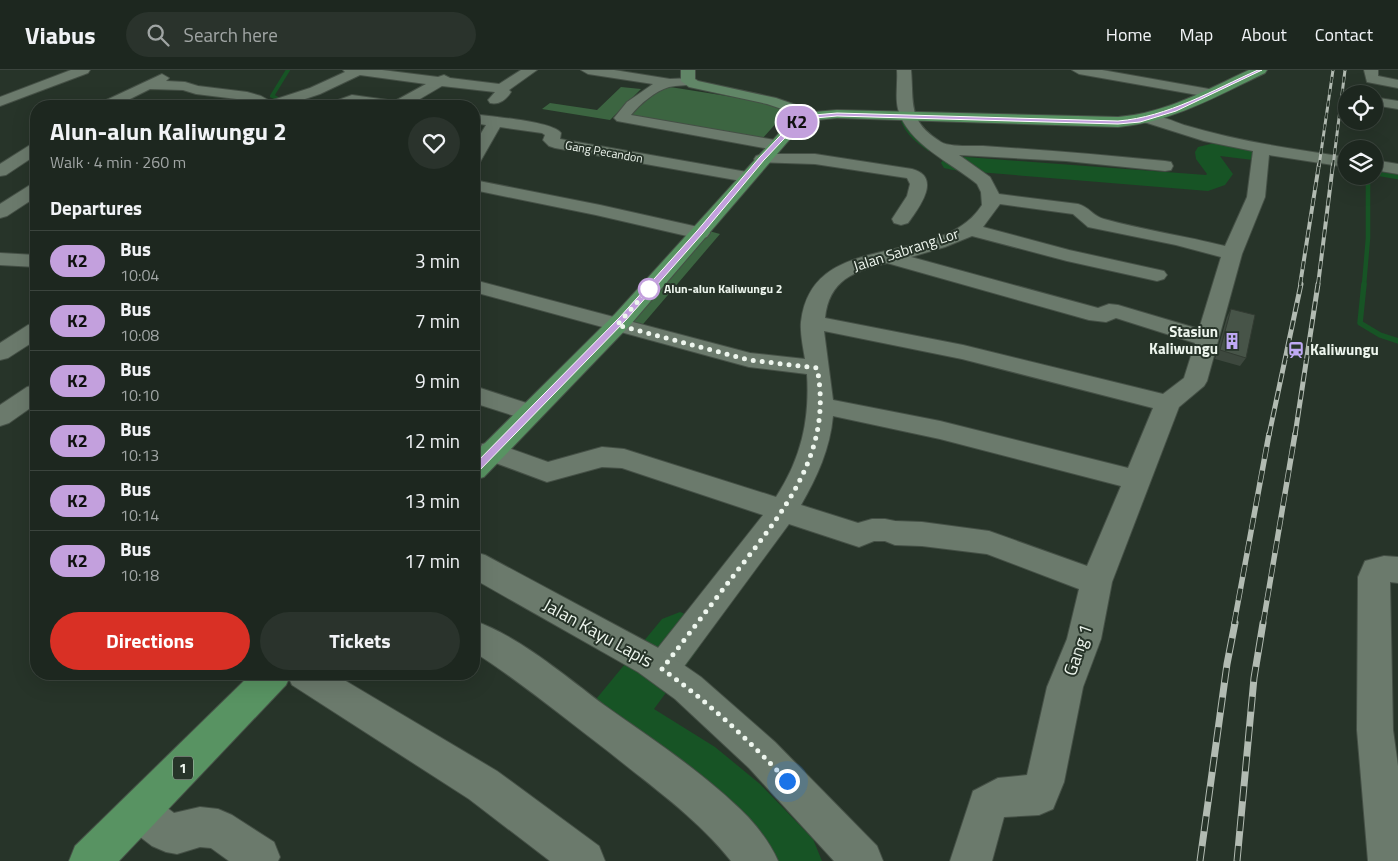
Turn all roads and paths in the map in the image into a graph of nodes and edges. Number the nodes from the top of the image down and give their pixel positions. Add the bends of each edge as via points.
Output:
1 (83, 70) edge
2 (356, 70) edge
3 (460, 70) edge
4 (530, 70) edge
5 (588, 70) edge
6 (904, 70) edge
7 (1080, 70) edge
8 (1260, 70) edge
9 (1371, 70) edge
10 (170, 74) dead end
11 (688, 76) edge
12 (439, 82) junction
13 (671, 83) junction
14 (1398, 84) edge
15 (147, 85) junction
16 (192, 89) junction
17 (502, 89) junction
18 (1209, 93) junction
19 (117, 100) edge
20 (175, 100) edge
21 (258, 100) edge
22 (300, 100) edge
23 (408, 100) edge
24 (0, 102) edge
25 (1383, 103) edge
26 (1398, 105) edge
27 (480, 112) edge
28 (814, 116) junction
29 (901, 116) junction
30 (480, 118) edge
31 (1149, 119) junction
32 (495, 122) junction
33 (480, 148) edge
34 (1262, 148) junction
35 (942, 149) junction
36 (30, 152) edge
37 (768, 152) junction
38 (1338, 161) edge
39 (1165, 166) dead end
40 (1383, 166) edge
41 (1398, 169) edge
42 (0, 170) edge
43 (747, 177) junction
44 (480, 187) edge
45 (30, 192) edge
46 (992, 198) junction
47 (0, 212) edge
48 (901, 219) dead end
49 (970, 229) junction
50 (700, 233) junction
51 (1232, 254) junction
52 (888, 257) junction
53 (0, 259) edge
54 (30, 261) edge
55 (1157, 275) dead end
56 (480, 288) edge
57 (812, 322) junction
58 (617, 325) junction
59 (30, 334) edge
60 (1207, 339) junction
61 (0, 353) edge
62 (810, 367) junction
63 (480, 396) edge
64 (30, 397) edge
65 (1168, 402) junction
66 (820, 406) junction
67 (530, 413) junction
68 (0, 417) edge
69 (481, 458) edge
70 (1137, 480) junction
71 (776, 509) junction
72 (480, 567) edge
73 (1398, 570) edge
74 (1096, 582) junction
75 (480, 639) edge
76 (657, 666) junction
77 (268, 680) edge
78 (314, 680) edge
79 (140, 812) junction
80 (259, 857) dead end
81 (90, 861) edge
82 (584, 861) edge
83 (757, 861) edge
84 (862, 861) edge
85 (971, 861) edge
86 (1389, 861) edge

1 - 24 street
2 - 12 street
2 - 22 street
3 - 12 street
4 - 17 street
5 - 13 street
6 - 29 street via 905,102
7 - 18 street
8 - 18 main road
9 - 14 street via 1372,79
10 - 15 street
11 - 13 street
11 - 28 main road via 694,84 787,105
12 - 17 street
12 - 23 street
13 - 37 street via 653,89 622,118
15 - 16 street
15 - 19 street
16 - 20 street
16 - 21 street
17 - 27 street via 504,92
18 - 31 main road
25 - 26 street
28 - 29 main road
28 - 37 main road via 797,122
29 - 31 main road via 1118,122
29 - 35 street
30 - 32 street, Gang Pecandon
31 - 34 street via 1192,134
32 - 33 street
32 - 43 street, Gang Pecandon via 546,129 553,134 551,140 555,143
34 - 38 street
34 - 51 street via 1256,197
35 - 39 street
35 - 46 street via 984,181
36 - 42 street
37 - 43 main road
37 - 48 street via 912,174 919,185 913,203
40 - 41 street
43 - 50 main road
44 - 50 street
45 - 47 street
46 - 49 street, Jalan Sabrang Lor via 989,208
46 - 51 street via 1078,209 1095,223
49 - 52 street, Jalan Sabrang Lor
49 - 55 street
50 - 58 main road
51 - 60 street
52 - 57 street, Jalan Sabrang Lor via 847,269 829,281 818,300
52 - 60 street via 1097,315 1118,312
53 - 54 street
56 - 58 street
57 - 62 street, Jalan Sabrang Lor
57 - 65 street via 962,352
58 - 62 street via 749,360
58 - 67 main road
59 - 61 street
60 - 65 street via 1195,381
62 - 66 street, Jalan Sabrang Lor via 820,384
63 - 67 street
64 - 68 street
65 - 70 street, Gang 1
66 - 70 street via 984,439
66 - 71 street, Jalan Sabrang Lor via 814,448 801,478
67 - 69 main road
69 - 71 street via 547,472 593,458 612,456
70 - 74 street, Gang 1
71 - 74 street via 859,535 885,530 989,543
71 - 76 street, Jalan Sabrang Lor
72 - 76 street, Jalan Kayu Lapis
73 - 86 street via 1376,570 1374,577 1375,730
74 - 85 street, Gang 1 via 1084,639 1065,687 1045,782 1039,795 1002,796 987,805
75 - 83 street via 519,662 696,796 734,832
76 - 84 street, Jalan Kayu Lapis via 688,688 762,755
77 - 79 main road, 1
78 - 82 street via 483,785
79 - 80 street via 166,832 177,834 200,827 218,829
79 - 81 main road, 1

